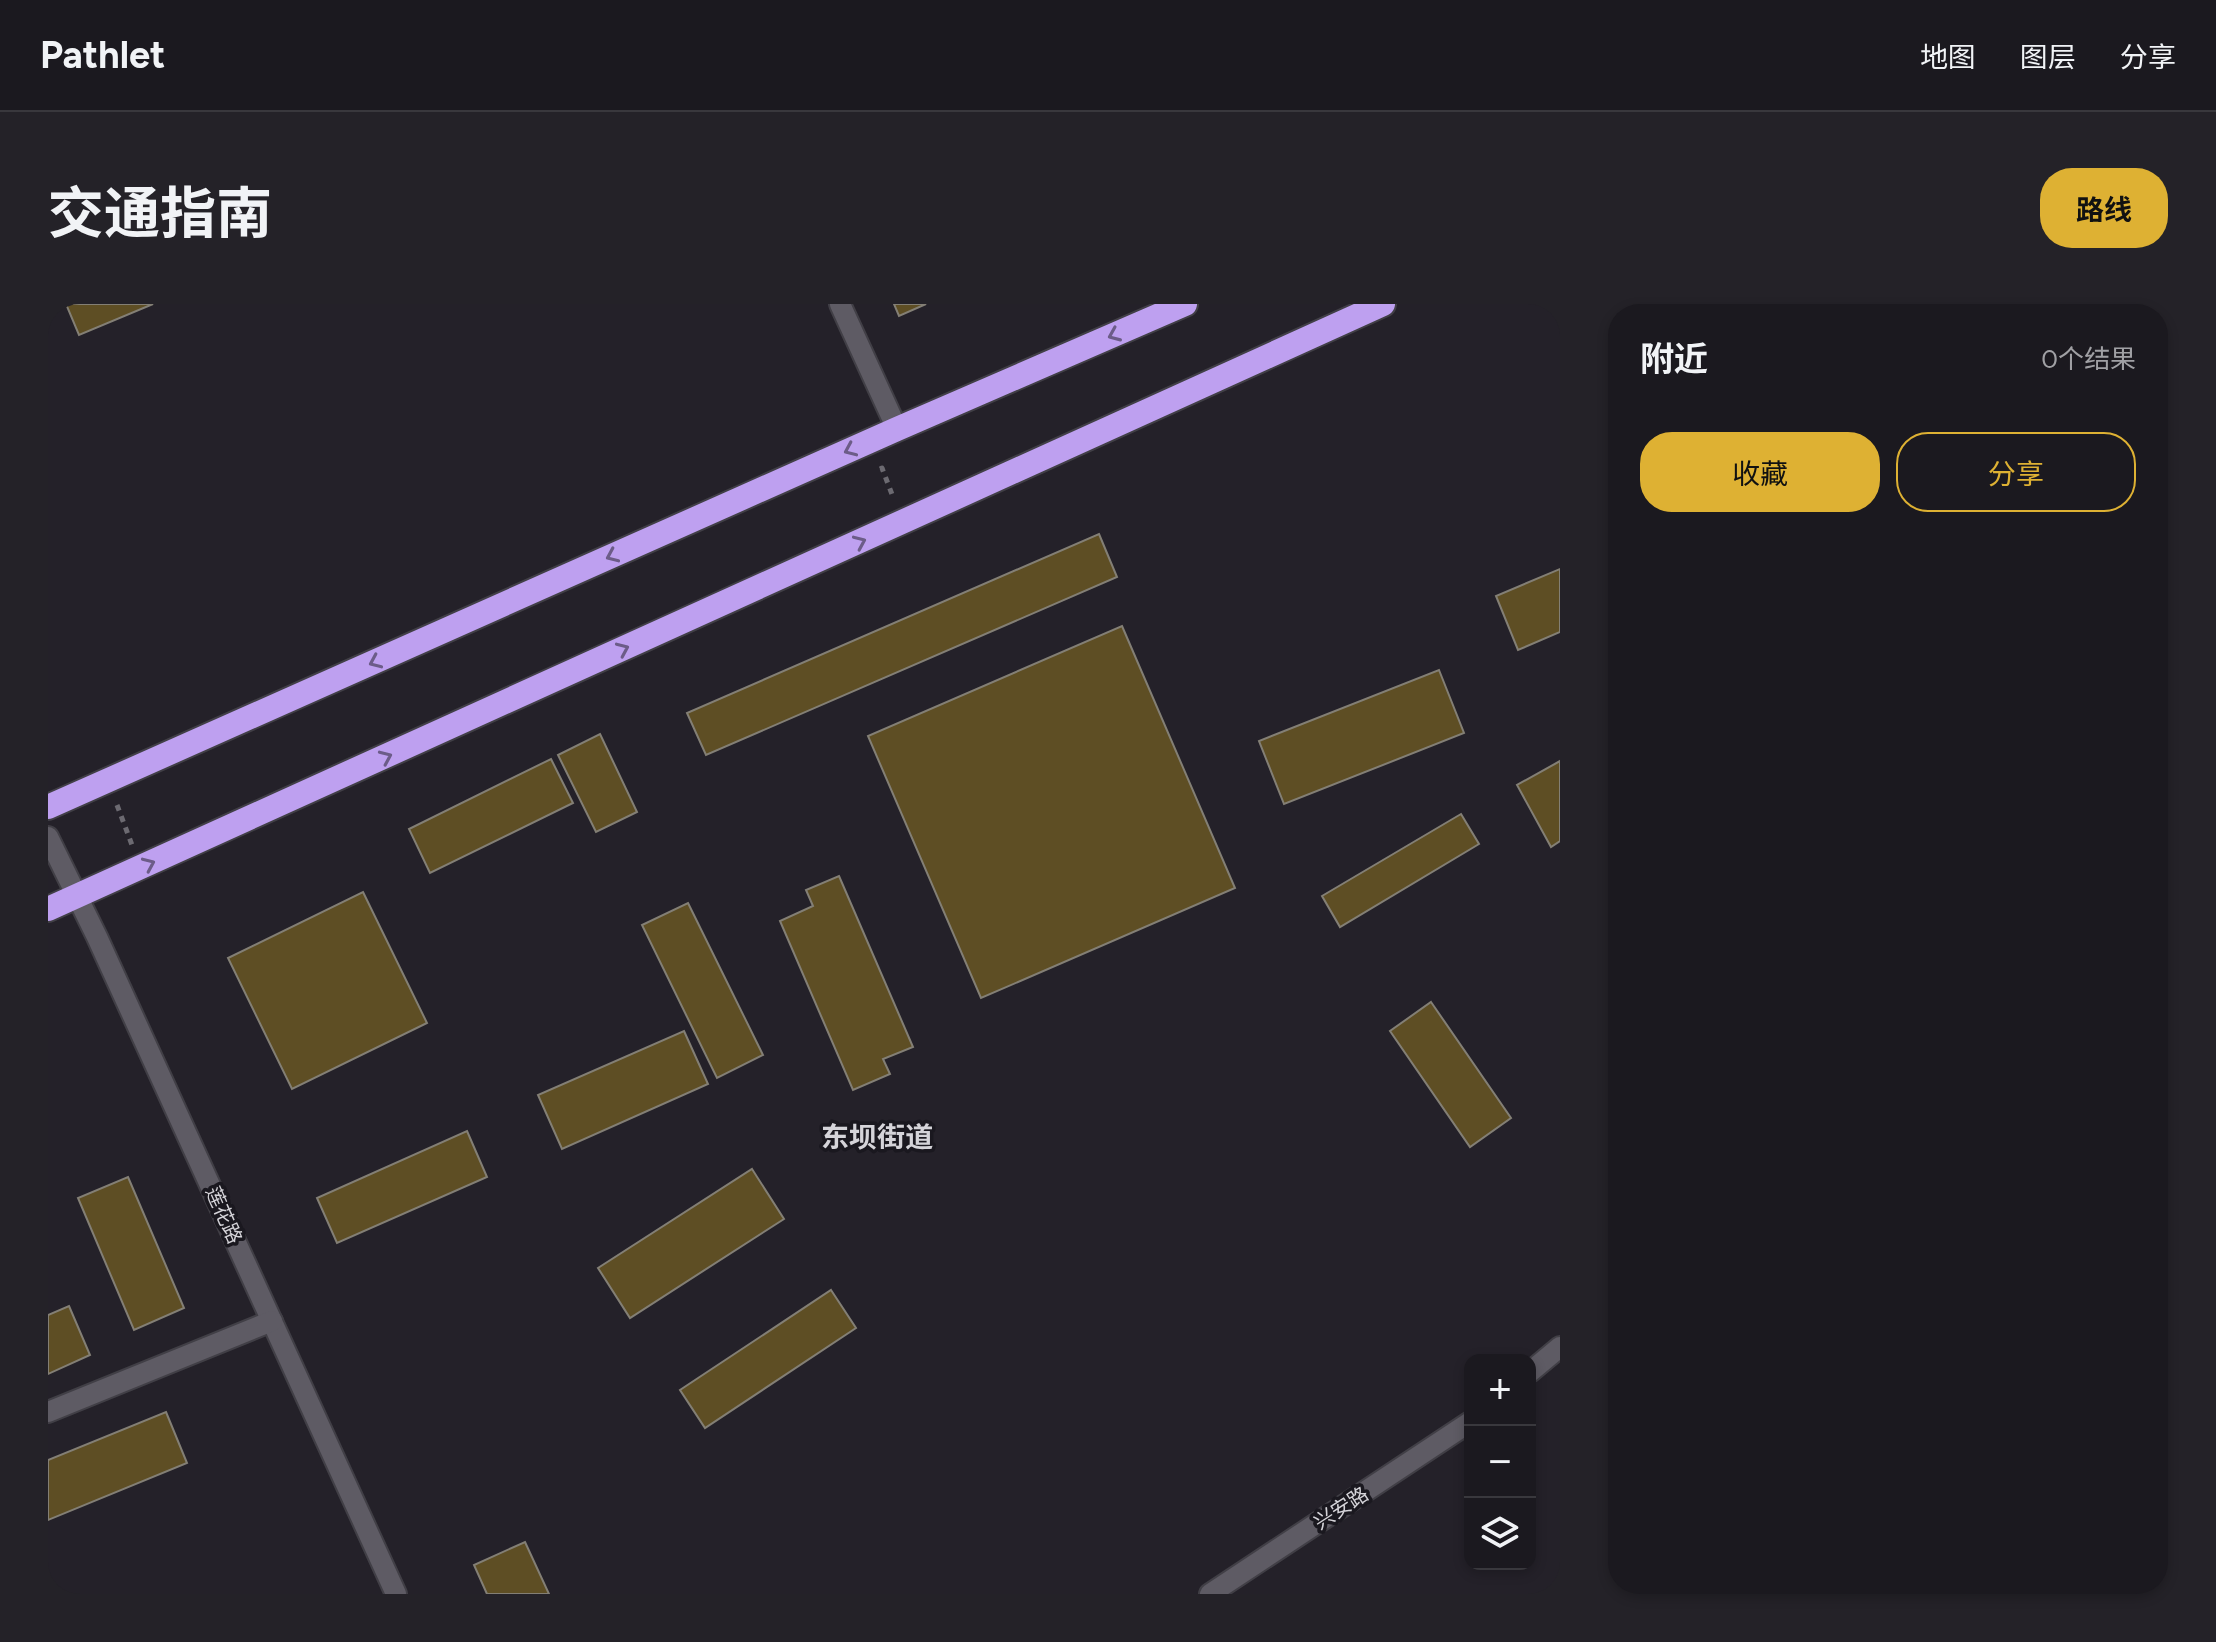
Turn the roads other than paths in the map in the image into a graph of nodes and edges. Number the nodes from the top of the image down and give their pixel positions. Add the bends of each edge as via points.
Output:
1 (840, 304) edge
2 (1185, 304) edge
3 (1383, 304) edge
4 (897, 429) junction
5 (48, 807) edge
6 (48, 837) edge
7 (78, 896) junction
8 (48, 909) edge
9 (272, 1321) junction
10 (1560, 1347) edge
11 (1536, 1367) edge
12 (48, 1412) edge
13 (1464, 1426) edge
14 (396, 1594) edge
15 (1210, 1594) edge

1 - 4 street
2 -> 4 highway
7 -> 3 highway
4 -> 5 highway
6 - 7 street, 莲花路
7 - 8 highway
7 - 9 street, 莲花路
9 - 12 street
9 - 14 street, 莲花路
10 - 11 street
13 - 15 street, 兴安路

